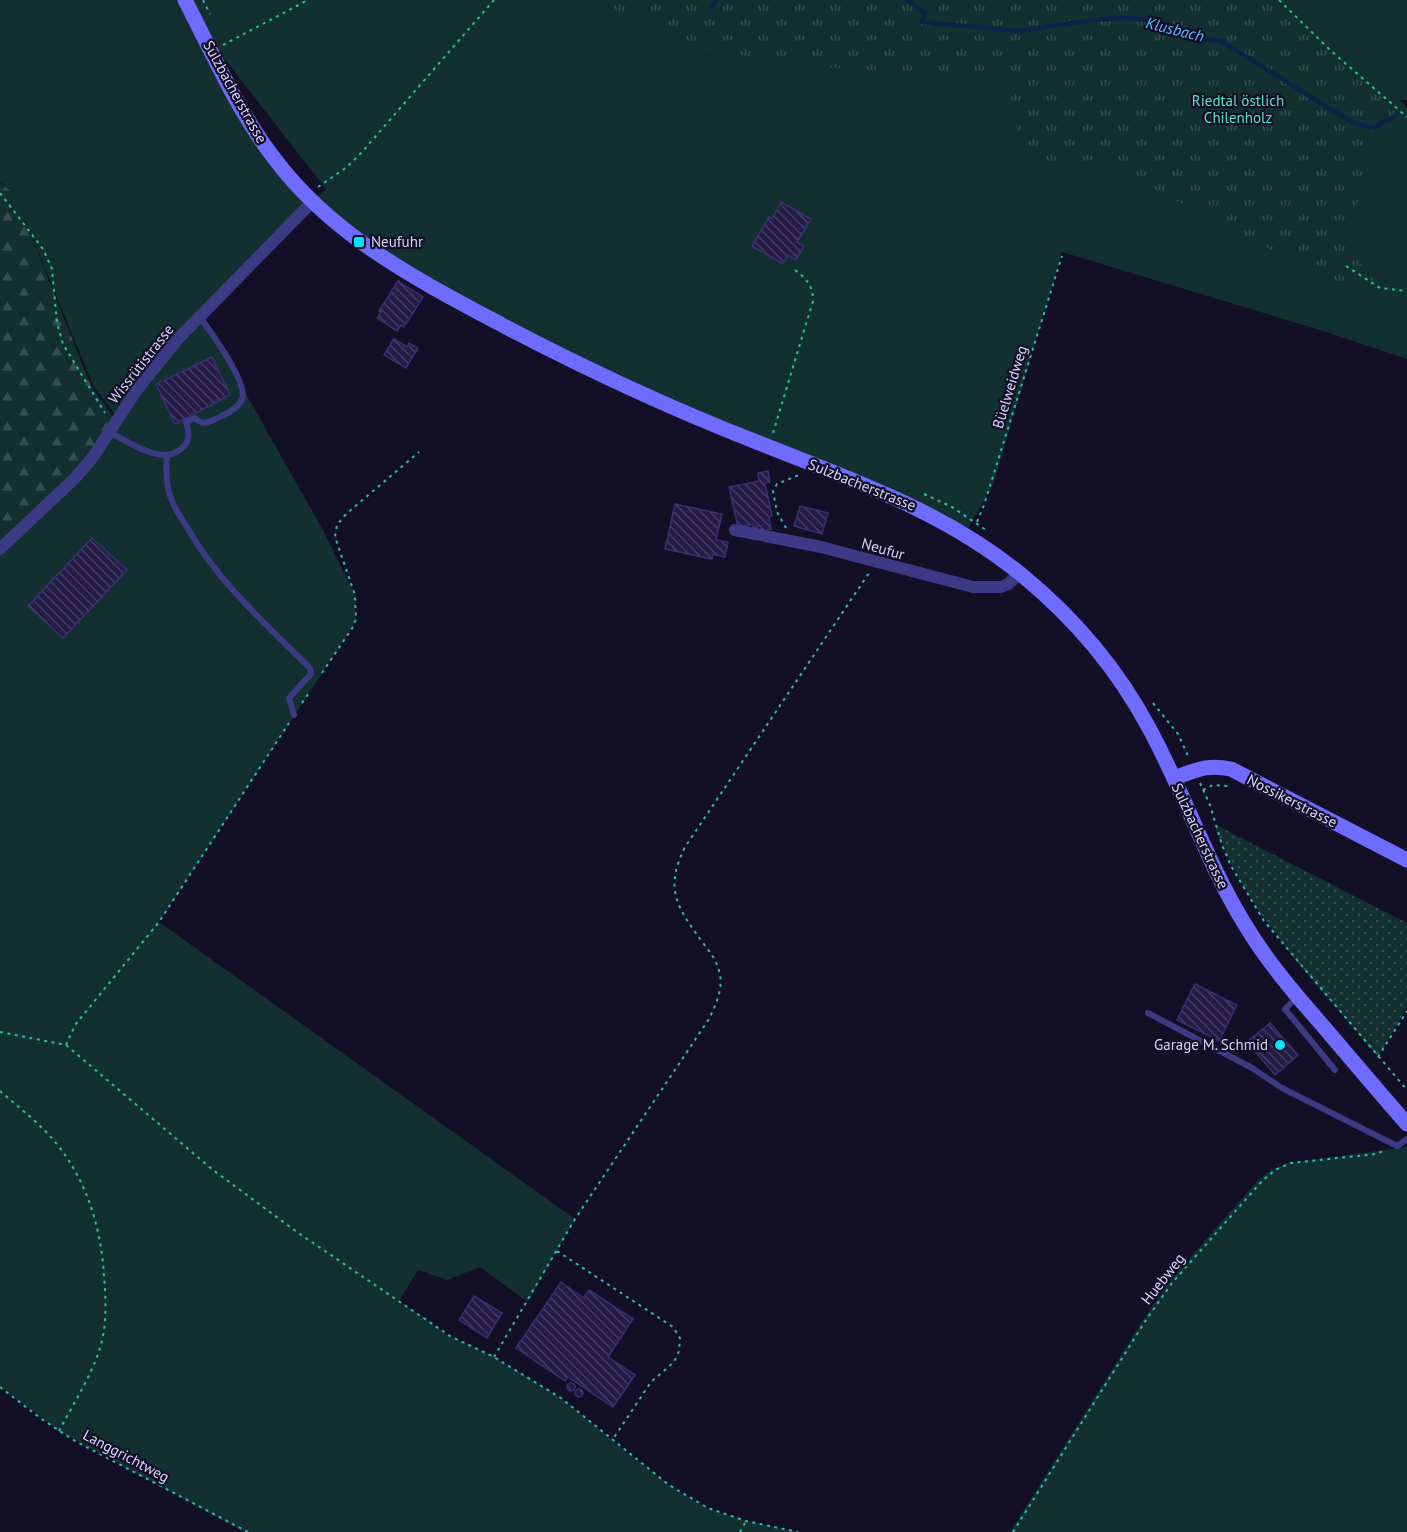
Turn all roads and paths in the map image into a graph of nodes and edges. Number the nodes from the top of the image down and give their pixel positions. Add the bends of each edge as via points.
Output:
1 (185, 0) edge
2 (203, 0) edge
3 (308, 0) edge
4 (494, 0) edge
5 (1279, 0) edge
6 (212, 18) dead end
7 (218, 47) junction
8 (229, 52) dead end
9 (1407, 117) edge
10 (0, 193) edge
11 (324, 193) dead end
12 (312, 202) junction
13 (1062, 256) dead end
14 (1346, 266) dead end
15 (795, 270) dead end
16 (1407, 291) edge
17 (200, 317) junction
18 (111, 429) junction
19 (768, 447) junction
20 (419, 452) dead end
21 (167, 455) junction
22 (812, 465) junction
23 (921, 493) dead end
24 (976, 523) junction
25 (986, 529) dead end
26 (735, 530) dead end
27 (791, 541) junction
28 (0, 549) edge
29 (876, 562) junction
30 (1020, 573) junction
31 (318, 679) dead end
32 (312, 688) dead end
33 (1148, 695) dead end
34 (294, 715) junction
35 (1194, 770) junction
36 (1174, 778) junction
37 (1407, 860) edge
38 (1297, 996) junction
39 (1407, 1011) edge
40 (1148, 1013) dead end
41 (0, 1032) edge
42 (66, 1045) junction
43 (1378, 1057) junction
44 (1335, 1070) dead end
45 (0, 1090) edge
46 (1407, 1090) edge
47 (1407, 1125) edge
48 (1407, 1139) edge
49 (1397, 1146) junction
50 (557, 1251) junction
51 (494, 1358) junction
52 (0, 1387) edge
53 (59, 1431) junction
54 (612, 1440) junction
55 (746, 1521) junction
56 (248, 1532) edge
57 (740, 1532) edge
58 (798, 1532) edge
59 (1013, 1532) edge

1 - 7 street, Sulzbacherstrasse
2 - 6 path
3 - 7 path
4 - 11 path via 362,152 318,187
5 - 9 path
7 - 8 path
7 - 12 street, Sulzbacherstrasse via 252,127 275,161
10 - 18 path via 43,249 52,269 63,344
12 - 17 street, Wissrütistrasse
12 - 19 street, Sulzbacherstrasse via 366,247 463,304 654,400
13 - 24 path, Büelweidweg
14 - 16 path via 1380,288
15 - 19 path via 807,278 813,301
17 - 18 street, Wissrütistrasse via 156,366
17 - 21 lane via 237,375 243,397 235,408 206,423 195,418 186,422 189,438 181,449
18 - 21 lane via 152,453
18 - 28 street, Wissrütistrasse via 75,478
19 - 22 street, Sulzbacherstrasse
20 - 31 path via 337,525 335,537 355,595 356,619
21 - 34 lane via 169,492 203,554 310,668 311,674 289,698
22 - 27 path via 807,472 777,484 773,491 774,504
22 - 30 street, Sulzbacherstrasse via 910,504 965,534
23 - 24 path
24 - 25 path
26 - 27 street, Neufur
27 - 29 street, Neufur
29 - 30 street, Neufur via 983,588 1001,587
29 - 50 path via 676,865 677,903 714,957 721,976 718,999 709,1019
30 - 36 street, Sulzbacherstrasse via 1075,624 1101,655 1149,728
32 - 34 path
33 - 35 path via 1178,734
34 - 42 path via 159,922 75,1025
35 - 36 street, Nossikerstrasse
35 - 37 street, Nossikerstrasse via 1205,766 1231,769
35 - 43 path via 1210,805 1221,845 1243,887 1278,938
36 - 38 street, Sulzbacherstrasse via 1243,921
38 - 44 lane via 1285,1009
38 - 47 street, Sulzbacherstrasse
39 - 43 path
40 - 49 lane via 1282,1088
41 - 42 path
42 - 51 path via 213,1170 297,1233 450,1336
43 - 46 path
45 - 53 path via 56,1144 89,1200 99,1232 105,1288 102,1340 94,1365
48 - 49 lane
49 - 59 path, Huebweg via 1376,1154 1291,1163 1262,1181 1166,1292
50 - 51 path
50 - 54 path via 673,1328 680,1338 674,1362 651,1382
51 - 54 path via 561,1398
52 - 53 path, Langgrichtweg
53 - 56 path, Langgrichtweg
54 - 55 path via 669,1485 708,1508
55 - 57 path
55 - 58 path

